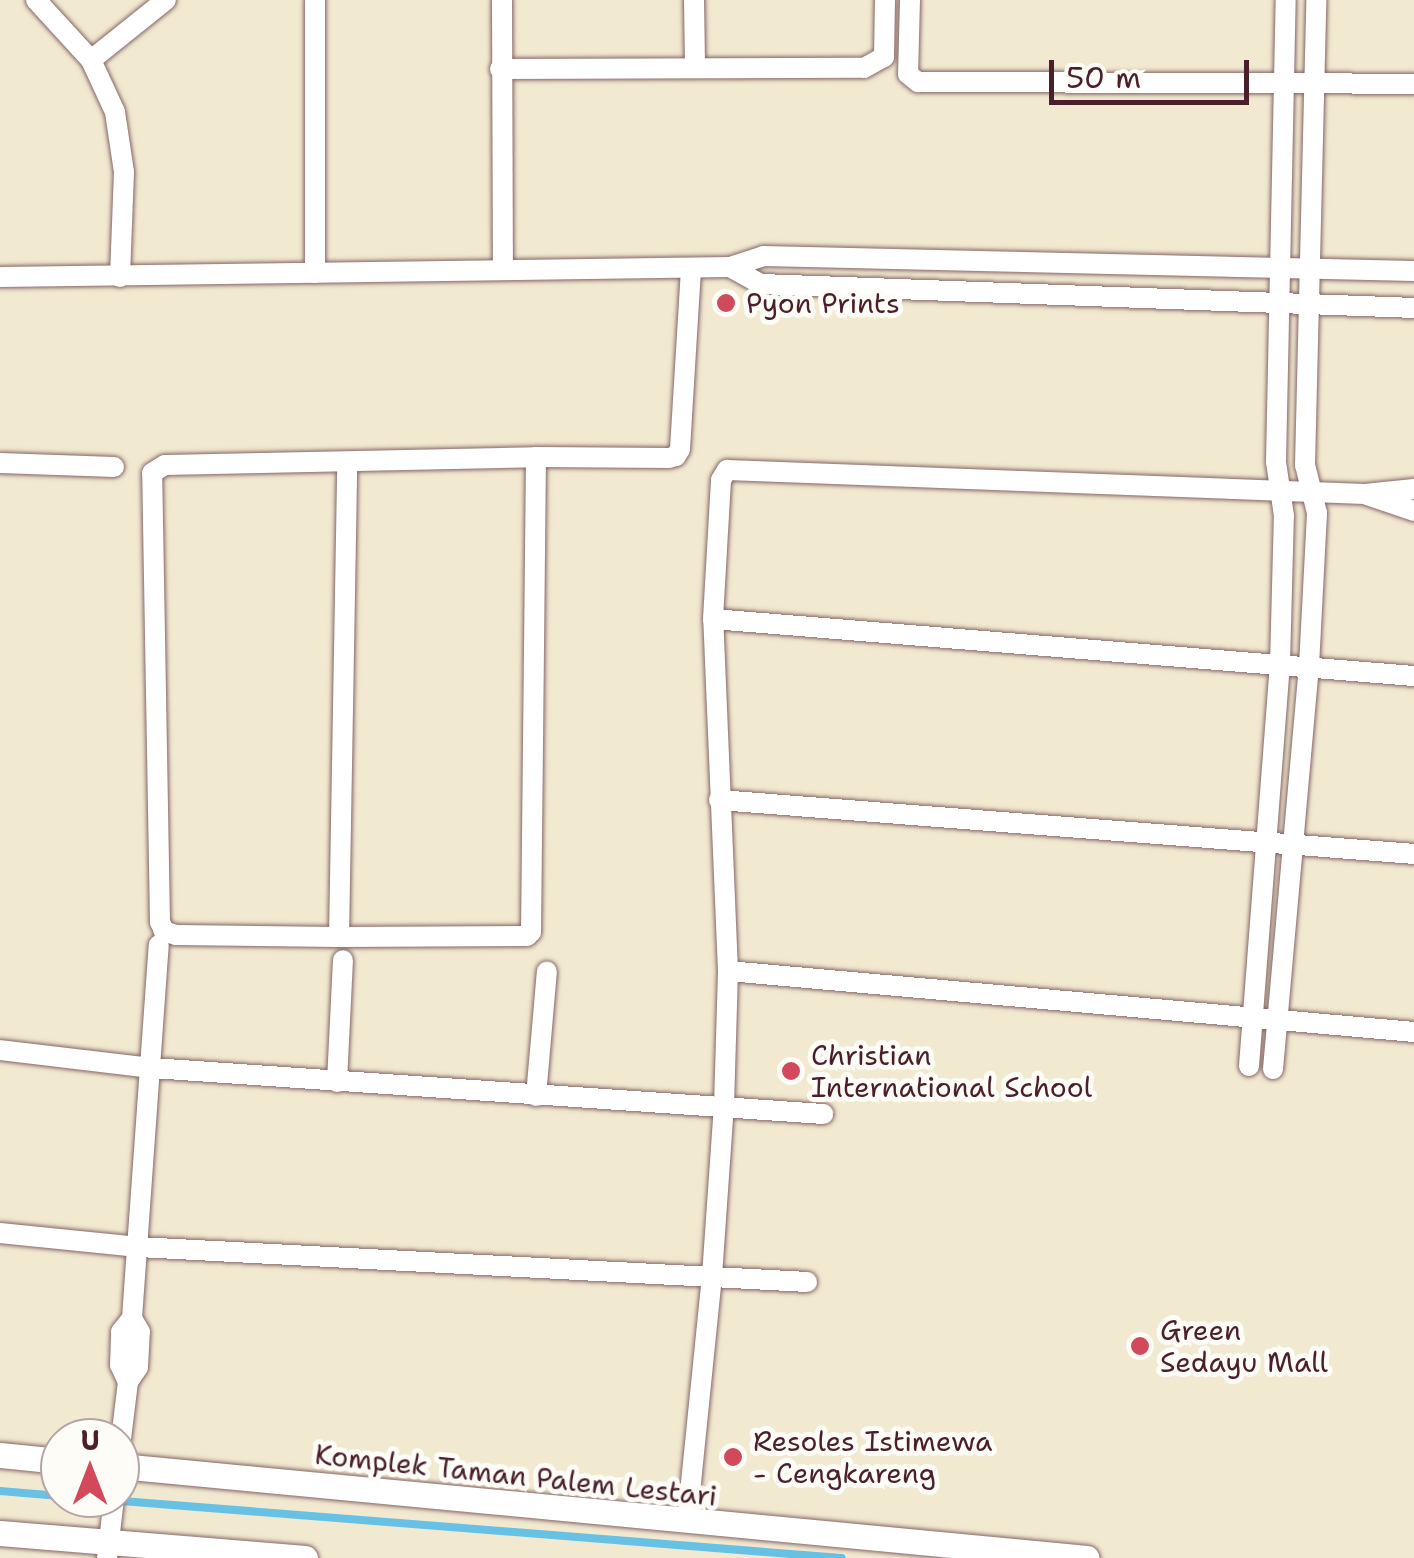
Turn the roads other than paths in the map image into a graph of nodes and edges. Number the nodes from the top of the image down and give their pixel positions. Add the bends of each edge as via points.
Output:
1 (36, 0) edge
2 (166, 0) edge
3 (314, 0) edge
4 (502, 0) edge
5 (694, 0) edge
6 (885, 0) edge
7 (910, 0) edge
8 (1286, 0) edge
9 (1316, 0) edge
10 (92, 60) junction
11 (695, 68) junction
12 (500, 69) junction
13 (1284, 82) junction
14 (1314, 82) junction
15 (1414, 84) edge
16 (902, 257) junction
17 (730, 267) junction
18 (691, 268) junction
19 (1279, 268) junction
20 (503, 269) junction
21 (1309, 269) junction
22 (1414, 271) edge
23 (315, 273) junction
24 (0, 277) edge
25 (120, 277) junction
26 (899, 290) junction
27 (1278, 300) junction
28 (1309, 302) junction
29 (1414, 308) edge
30 (536, 457) junction
31 (0, 463) edge
32 (347, 463) junction
33 (114, 467) dead end
34 (1278, 488) junction
35 (1414, 489) edge
36 (1310, 490) junction
37 (1365, 494) junction
38 (1414, 511) edge
39 (713, 619) junction
40 (1280, 664) junction
41 (1309, 666) junction
42 (1414, 676) edge
43 (720, 800) junction
44 (1270, 840) junction
45 (1295, 842) junction
46 (1414, 854) edge
47 (339, 936) junction
48 (159, 944) dead end
49 (343, 960) dead end
50 (546, 971) dead end
51 (728, 971) junction
52 (1254, 1017) junction
53 (1278, 1020) junction
54 (1414, 1032) edge
55 (0, 1050) edge
56 (1250, 1066) dead end
57 (152, 1068) junction
58 (1273, 1069) dead end
59 (337, 1082) junction
60 (536, 1096) junction
61 (724, 1106) junction
62 (823, 1114) dead end
63 (0, 1233) edge
64 (138, 1247) junction
65 (712, 1276) junction
66 (807, 1282) dead end
67 (124, 1418) edge
68 (0, 1455) edge
69 (40, 1458) edge
70 (140, 1468) edge
71 (687, 1522) junction
72 (110, 1529) edge
73 (0, 1534) edge
74 (305, 1558) edge
75 (1086, 1558) edge

1 - 10 street
2 - 10 street
3 - 23 street
4 - 12 street
5 - 11 street
6 - 11 street via 886,46 878,64
7 - 13 street via 908,74 918,82
8 - 13 street
9 - 14 street
10 - 25 street via 115,112 124,172
11 - 12 street
12 - 20 street
13 - 14 street
13 - 19 street
14 - 15 street
14 - 21 street
16 - 17 street via 763,256
16 - 19 street
16 - 26 street
17 - 18 street
17 - 26 street via 761,284
18 - 20 street
18 - 30 street via 676,456
19 - 21 street
19 - 27 street
20 - 23 street
21 - 22 street
21 - 28 street
23 - 25 street
24 - 25 street
26 - 27 street
27 - 28 street
27 - 34 street
28 - 29 street
28 - 36 street
30 - 32 street
30 - 47 street via 532,930 527,936
31 - 33 street
32 - 47 street
32 - 47 street via 164,465 152,472 151,482 161,927 176,935
34 - 36 street
34 - 39 street via 737,467 721,480
34 - 40 street via 1284,516
35 - 37 street
36 - 37 street
36 - 41 street via 1317,513
37 - 38 street
39 - 40 street
39 - 43 street
40 - 41 street
40 - 44 street
41 - 42 street
41 - 45 street
43 - 44 street
43 - 51 street
44 - 45 street
44 - 52 street
45 - 46 street
45 - 53 street
48 - 57 street
49 - 59 street
50 - 60 street
51 - 52 street
51 - 61 street
52 - 53 street
52 - 56 street
53 - 54 street
53 - 58 street
55 - 57 street
57 - 59 street
57 - 64 street
59 - 60 street
60 - 61 street
61 - 62 street
61 - 65 street
63 - 64 street
64 - 65 street
64 - 67 street via 132,1318 121,1332 120,1365 128,1382
65 - 66 street
65 - 71 street
68 - 69 street
70 - 71 street, Komplek Taman Palem Lestari
71 - 75 street, Komplek Taman Palem Lestari
72 - 73 street
72 - 74 street

